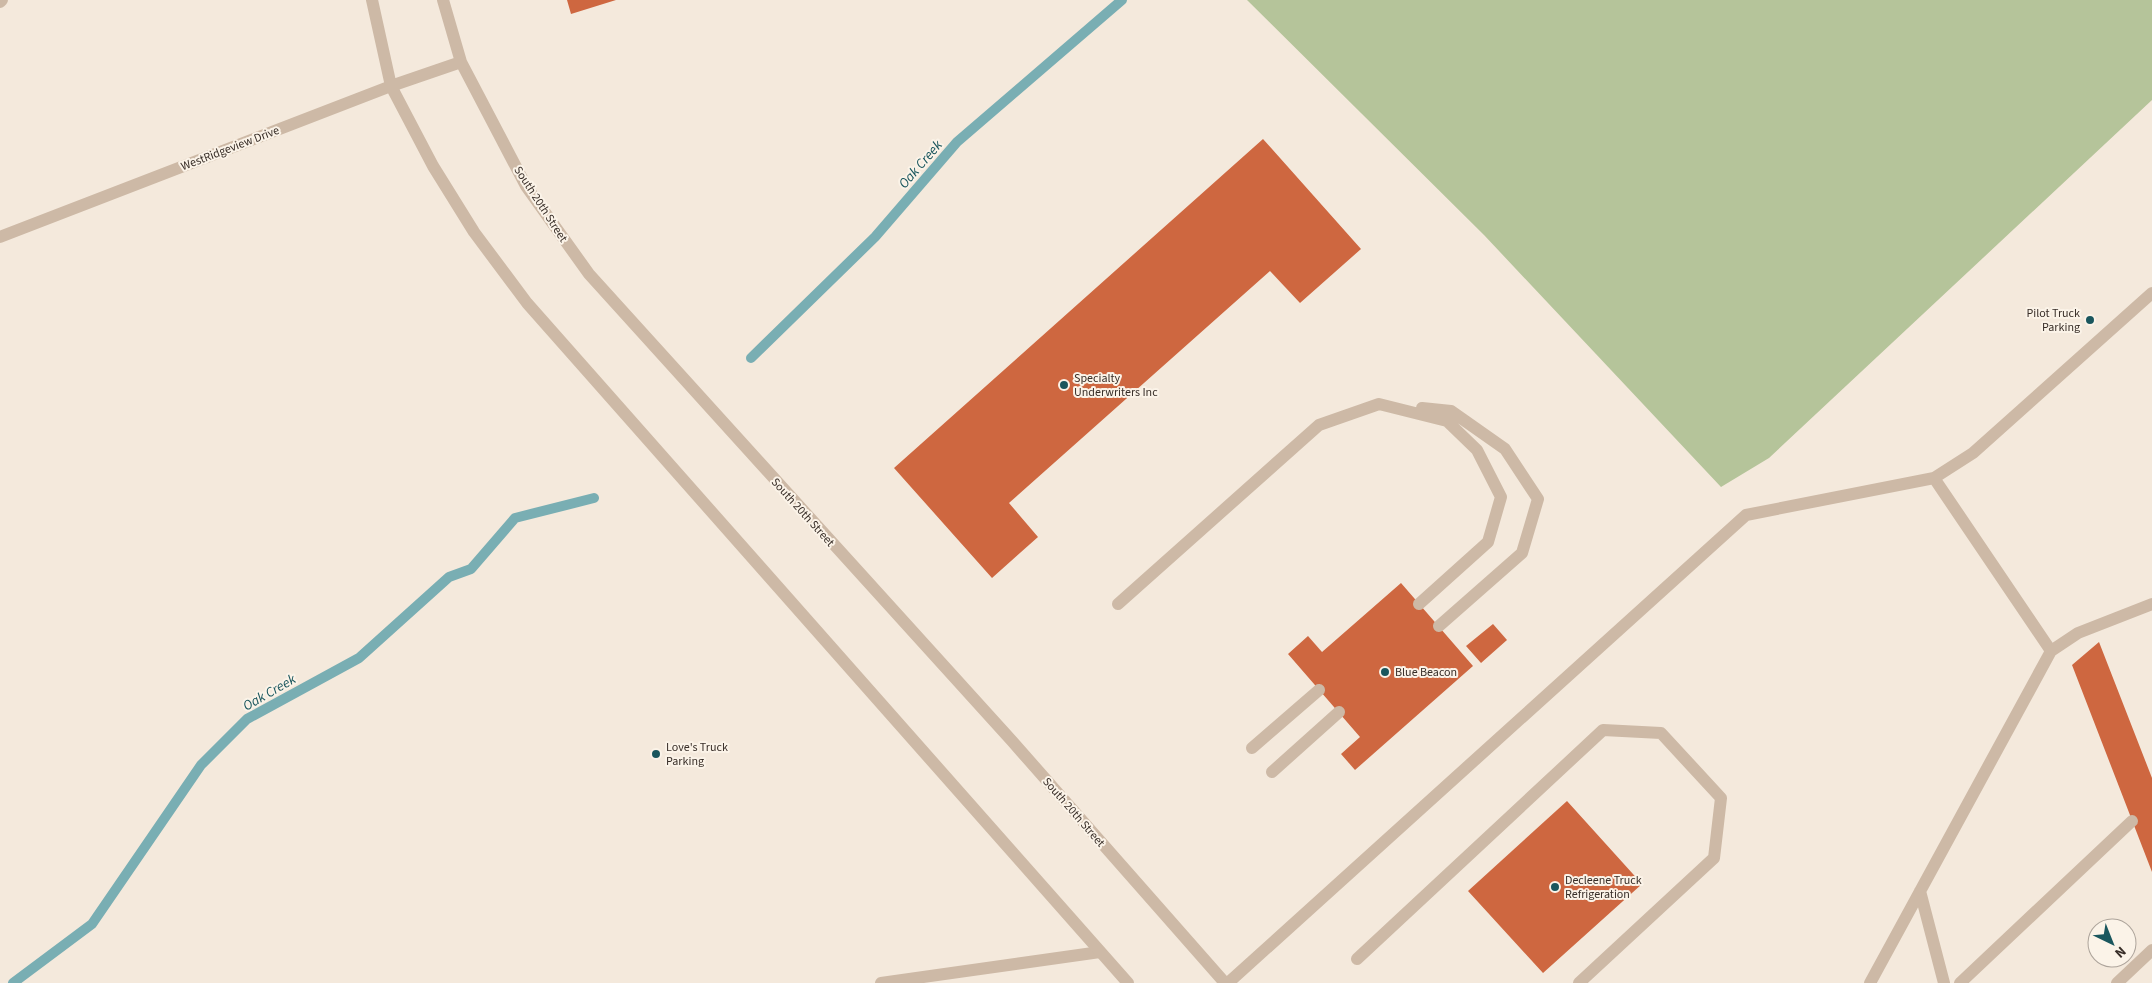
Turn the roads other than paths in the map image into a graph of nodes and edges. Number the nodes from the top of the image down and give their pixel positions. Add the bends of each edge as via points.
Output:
1 (372, 0) edge
2 (443, 0) edge
3 (461, 62) junction
4 (391, 86) junction
5 (0, 237) edge
6 (2152, 293) edge
7 (1379, 404) junction
8 (1934, 478) junction
9 (1118, 604) dead end
10 (1419, 604) dead end
11 (2152, 604) edge
12 (1439, 626) dead end
13 (2051, 652) junction
14 (1319, 690) dead end
15 (1339, 712) dead end
16 (1252, 748) dead end
17 (1272, 772) dead end
18 (2132, 821) dead end
19 (1920, 891) junction
20 (2152, 950) edge
21 (1100, 952) junction
22 (1357, 959) dead end
23 (882, 983) edge
24 (1128, 983) edge
25 (1227, 983) edge
26 (1579, 983) edge
27 (1870, 983) edge
28 (1944, 983) edge
29 (1960, 983) edge
30 (2117, 983) edge

1 - 4 street
2 - 3 street, South 20th Street
3 - 4 street, WestRidgeview Drive
3 - 25 street, South 20th Street via 526,186 589,274
4 - 5 street, WestRidgeview Drive
4 - 21 street via 433,166 474,232 527,303
6 - 8 street via 1973,453
7 - 9 street via 1319,425
7 - 10 street via 1447,421 1477,450 1501,498 1488,542
7 - 12 street via 1450,411 1505,449 1538,500 1522,553
8 - 13 street
8 - 25 street via 1746,515
11 - 13 street via 2078,633
13 - 19 street
14 - 16 street
15 - 17 street
18 - 29 street
19 - 27 street
19 - 28 street
20 - 30 street
21 - 23 street
21 - 24 street
22 - 26 street via 1603,730 1661,733 1721,798 1714,858

